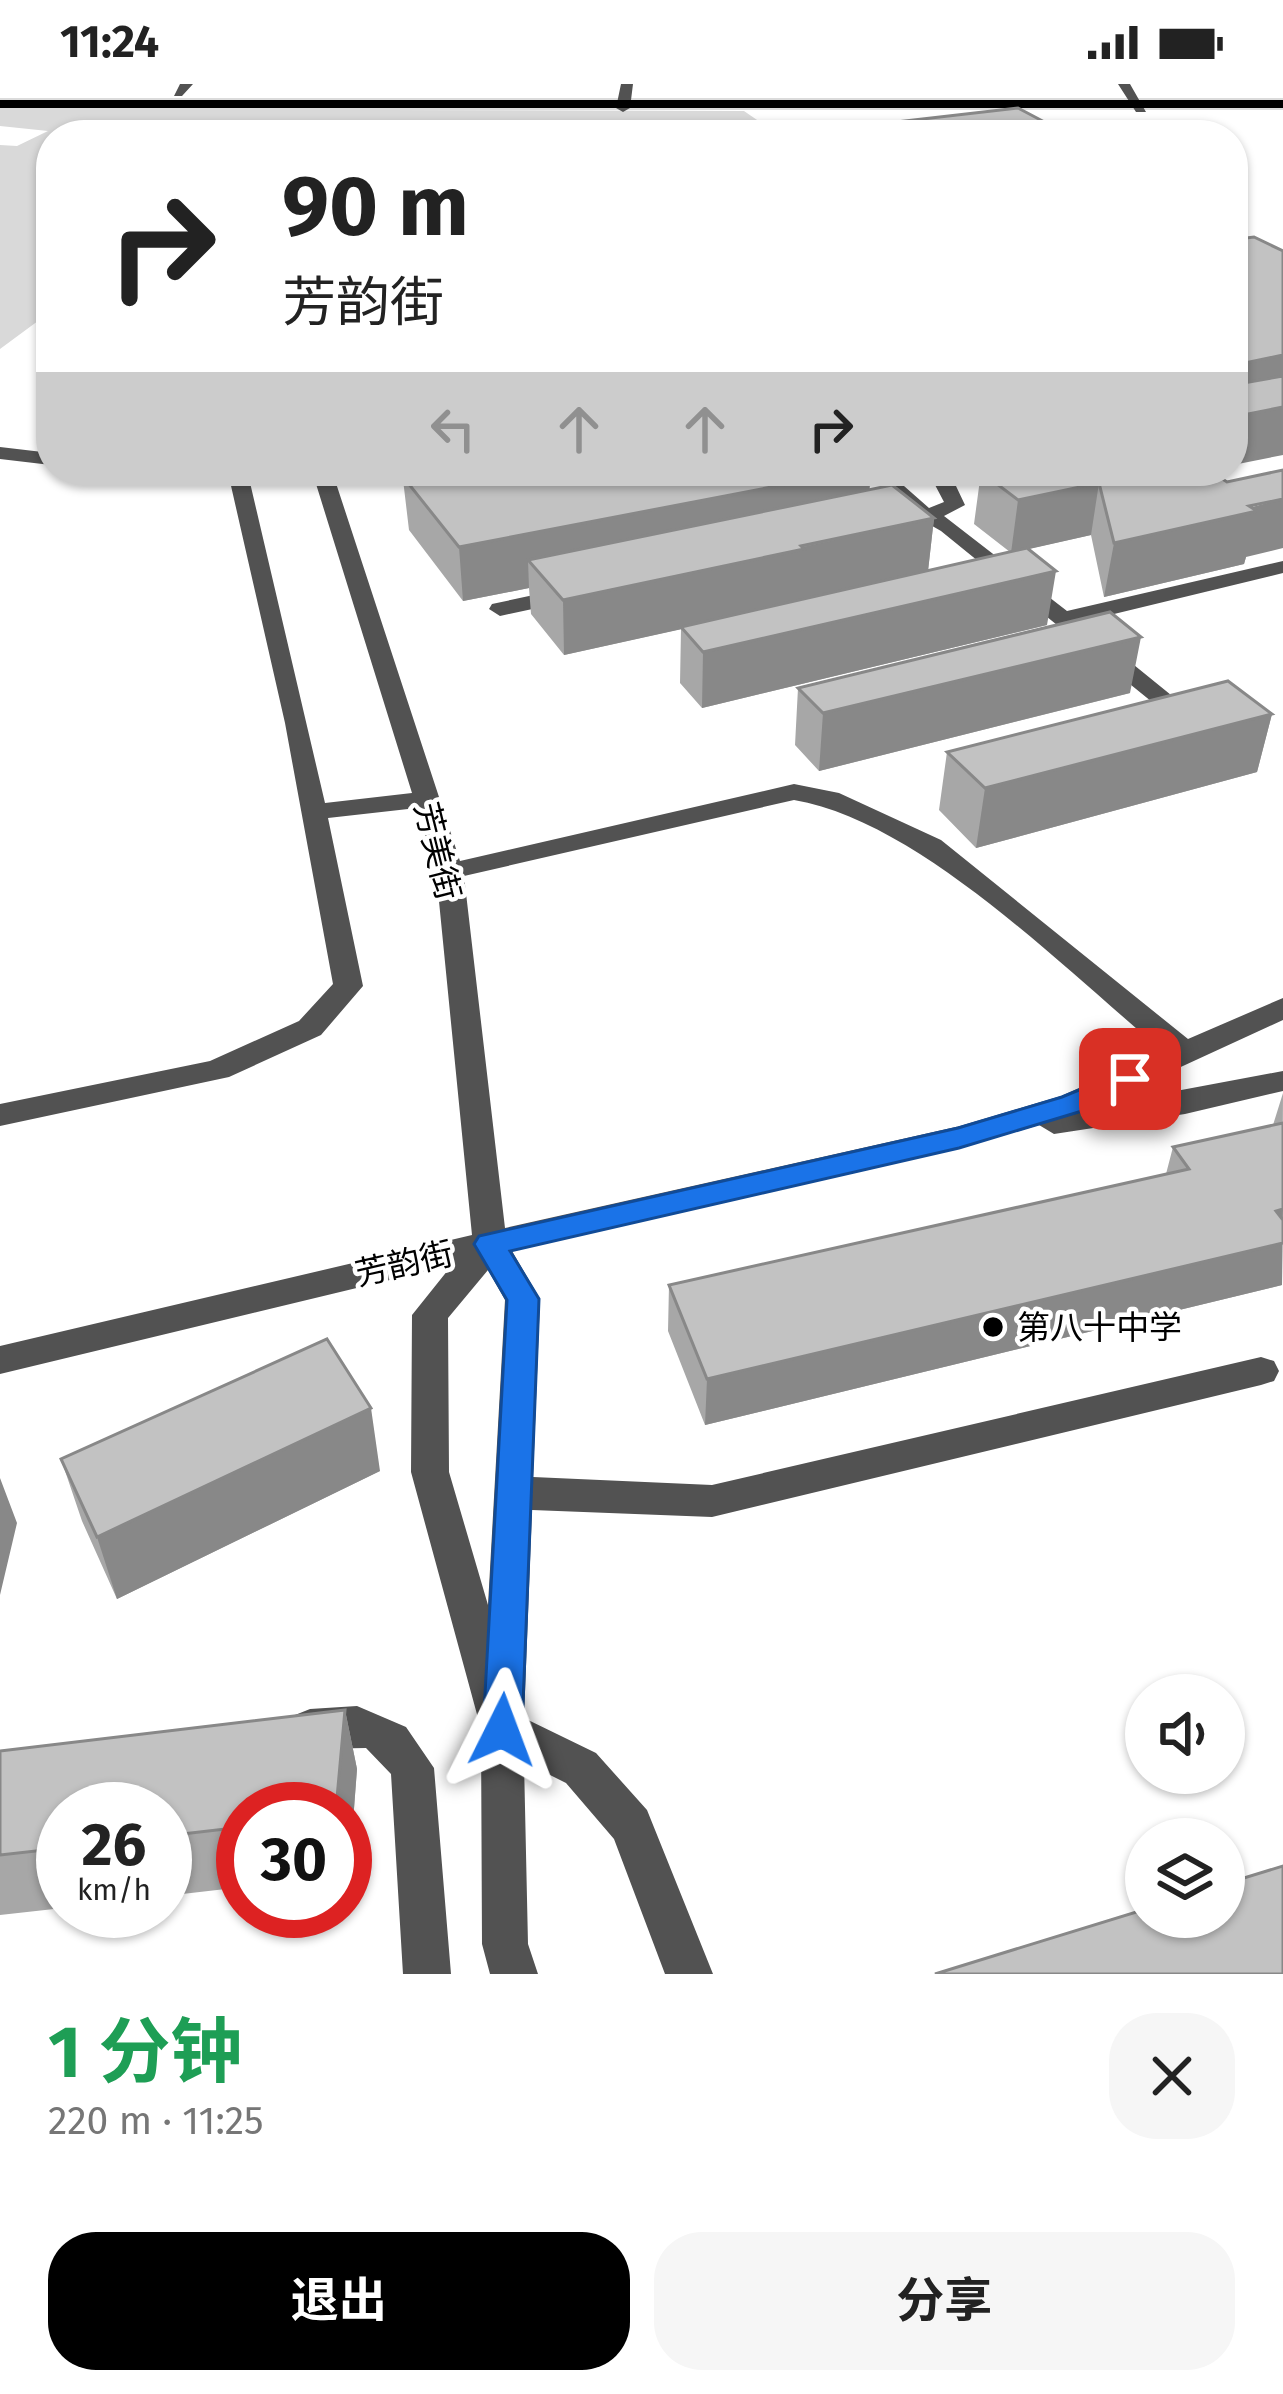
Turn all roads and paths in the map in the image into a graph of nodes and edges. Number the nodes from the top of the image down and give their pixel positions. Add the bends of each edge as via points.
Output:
1 (627, 84) edge
2 (1124, 84) edge
3 (6, 105) edge
4 (623, 106) junction
5 (1139, 106) junction
6 (1283, 107) edge
7 (0, 443) edge
8 (36, 445) edge
9 (0, 453) edge
10 (36, 457) edge
11 (241, 486) edge
12 (327, 486) edge
13 (893, 486) edge
14 (946, 486) edge
15 (931, 517) junction
16 (885, 526) edge
17 (1283, 567) edge
18 (591, 589) edge
19 (500, 608) dead end
20 (1063, 619) junction
21 (1132, 720) edge
22 (426, 799) junction
23 (314, 812) junction
24 (450, 872) junction
25 (1283, 1008) edge
26 (1186, 1054) junction
27 (1283, 1081) edge
28 (0, 1115) edge
29 (959, 1138) junction
30 (490, 1244) junction
31 (0, 1360) edge
32 (1261, 1371) dead end
33 (516, 1493) junction
34 (502, 1730) junction
35 (270, 1734) edge
36 (427, 1974) edge
37 (514, 1974) edge
38 (688, 1974) edge

1 - 4 street
2 - 5 street
3 - 4 main road
4 - 5 main road
5 - 6 main road
7 - 8 street
9 - 10 street
11 - 23 street
12 - 22 street, 芳美街
13 - 15 street
14 - 15 street via 955,505
15 - 16 street
15 - 20 street
17 - 20 street
18 - 19 street
20 - 21 street via 1175,709
22 - 23 street
22 - 24 street, 芳美街
23 - 28 street via 348,986 310,1028 218,1070
24 - 26 street via 794,792 830,799 932,846
24 - 30 street, 芳美街
25 - 26 street, 芳韵街
26 - 29 street, 芳韵街 via 1072,1104
27 - 29 street
29 - 30 street, 芳韵街
30 - 31 street, 芳韵街
30 - 33 street via 523,1299
30 - 34 street via 430,1315 430,1472
32 - 33 street via 712,1501
33 - 34 street
34 - 37 street via 505,1944
34 - 38 street via 580,1768 631,1825
35 - 36 street via 371,1727 395,1741 412,1768 417,1800

